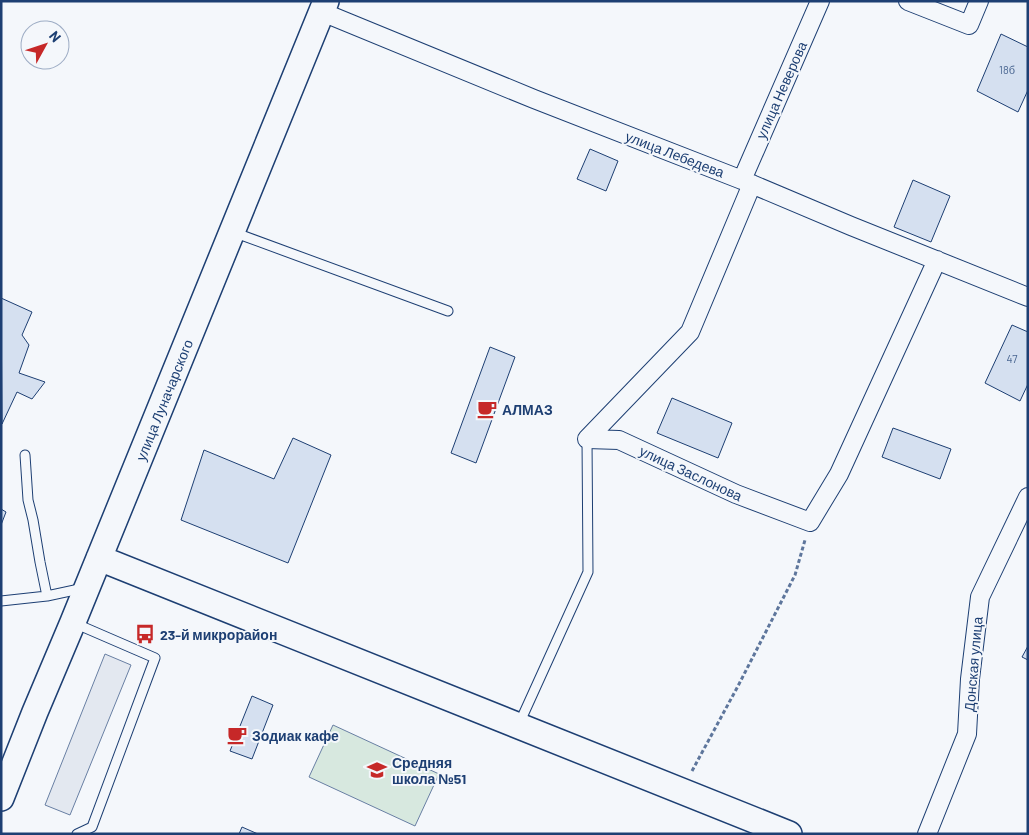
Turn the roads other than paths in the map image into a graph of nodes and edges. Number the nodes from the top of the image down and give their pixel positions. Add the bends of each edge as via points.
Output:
1 (820, 1) edge
2 (908, 1) edge
3 (980, 1) edge
4 (324, 7) edge
5 (747, 182) junction
6 (232, 232) junction
7 (937, 260) junction
8 (1028, 297) edge
9 (448, 311) dead end
10 (587, 439) junction
11 (25, 455) dead end
12 (1028, 496) edge
13 (99, 558) junction
14 (87, 587) junction
15 (47, 596) junction
16 (1, 601) edge
17 (73, 622) junction
18 (518, 726) junction
19 (1, 798) edge
20 (77, 834) edge
21 (789, 834) edge
22 (927, 834) edge

1 - 5 street, улица Неверова
2 - 3 street via 969,25
4 - 5 street, улица Лебедева via 534,99
4 - 6 main road, улица Луначарского
5 - 7 street, улица Лебедева
5 - 10 street via 690,332
6 - 9 lane
6 - 13 main road, улица Луначарского
7 - 8 street, улица Лебедева
7 - 10 street, улица Заслонова via 838,474 810,522 736,494 620,440
10 - 18 lane via 588,572
11 - 15 lane via 28,500
12 - 22 street, Донская улица via 980,597 967,734
13 - 14 main road, улица Луначарского
13 - 18 main road
14 - 15 lane
14 - 17 main road, улица Луначарского
15 - 16 lane
17 - 19 main road, улица Луначарского via 10,766
17 - 20 lane via 155,658 92,827
18 - 21 main road

